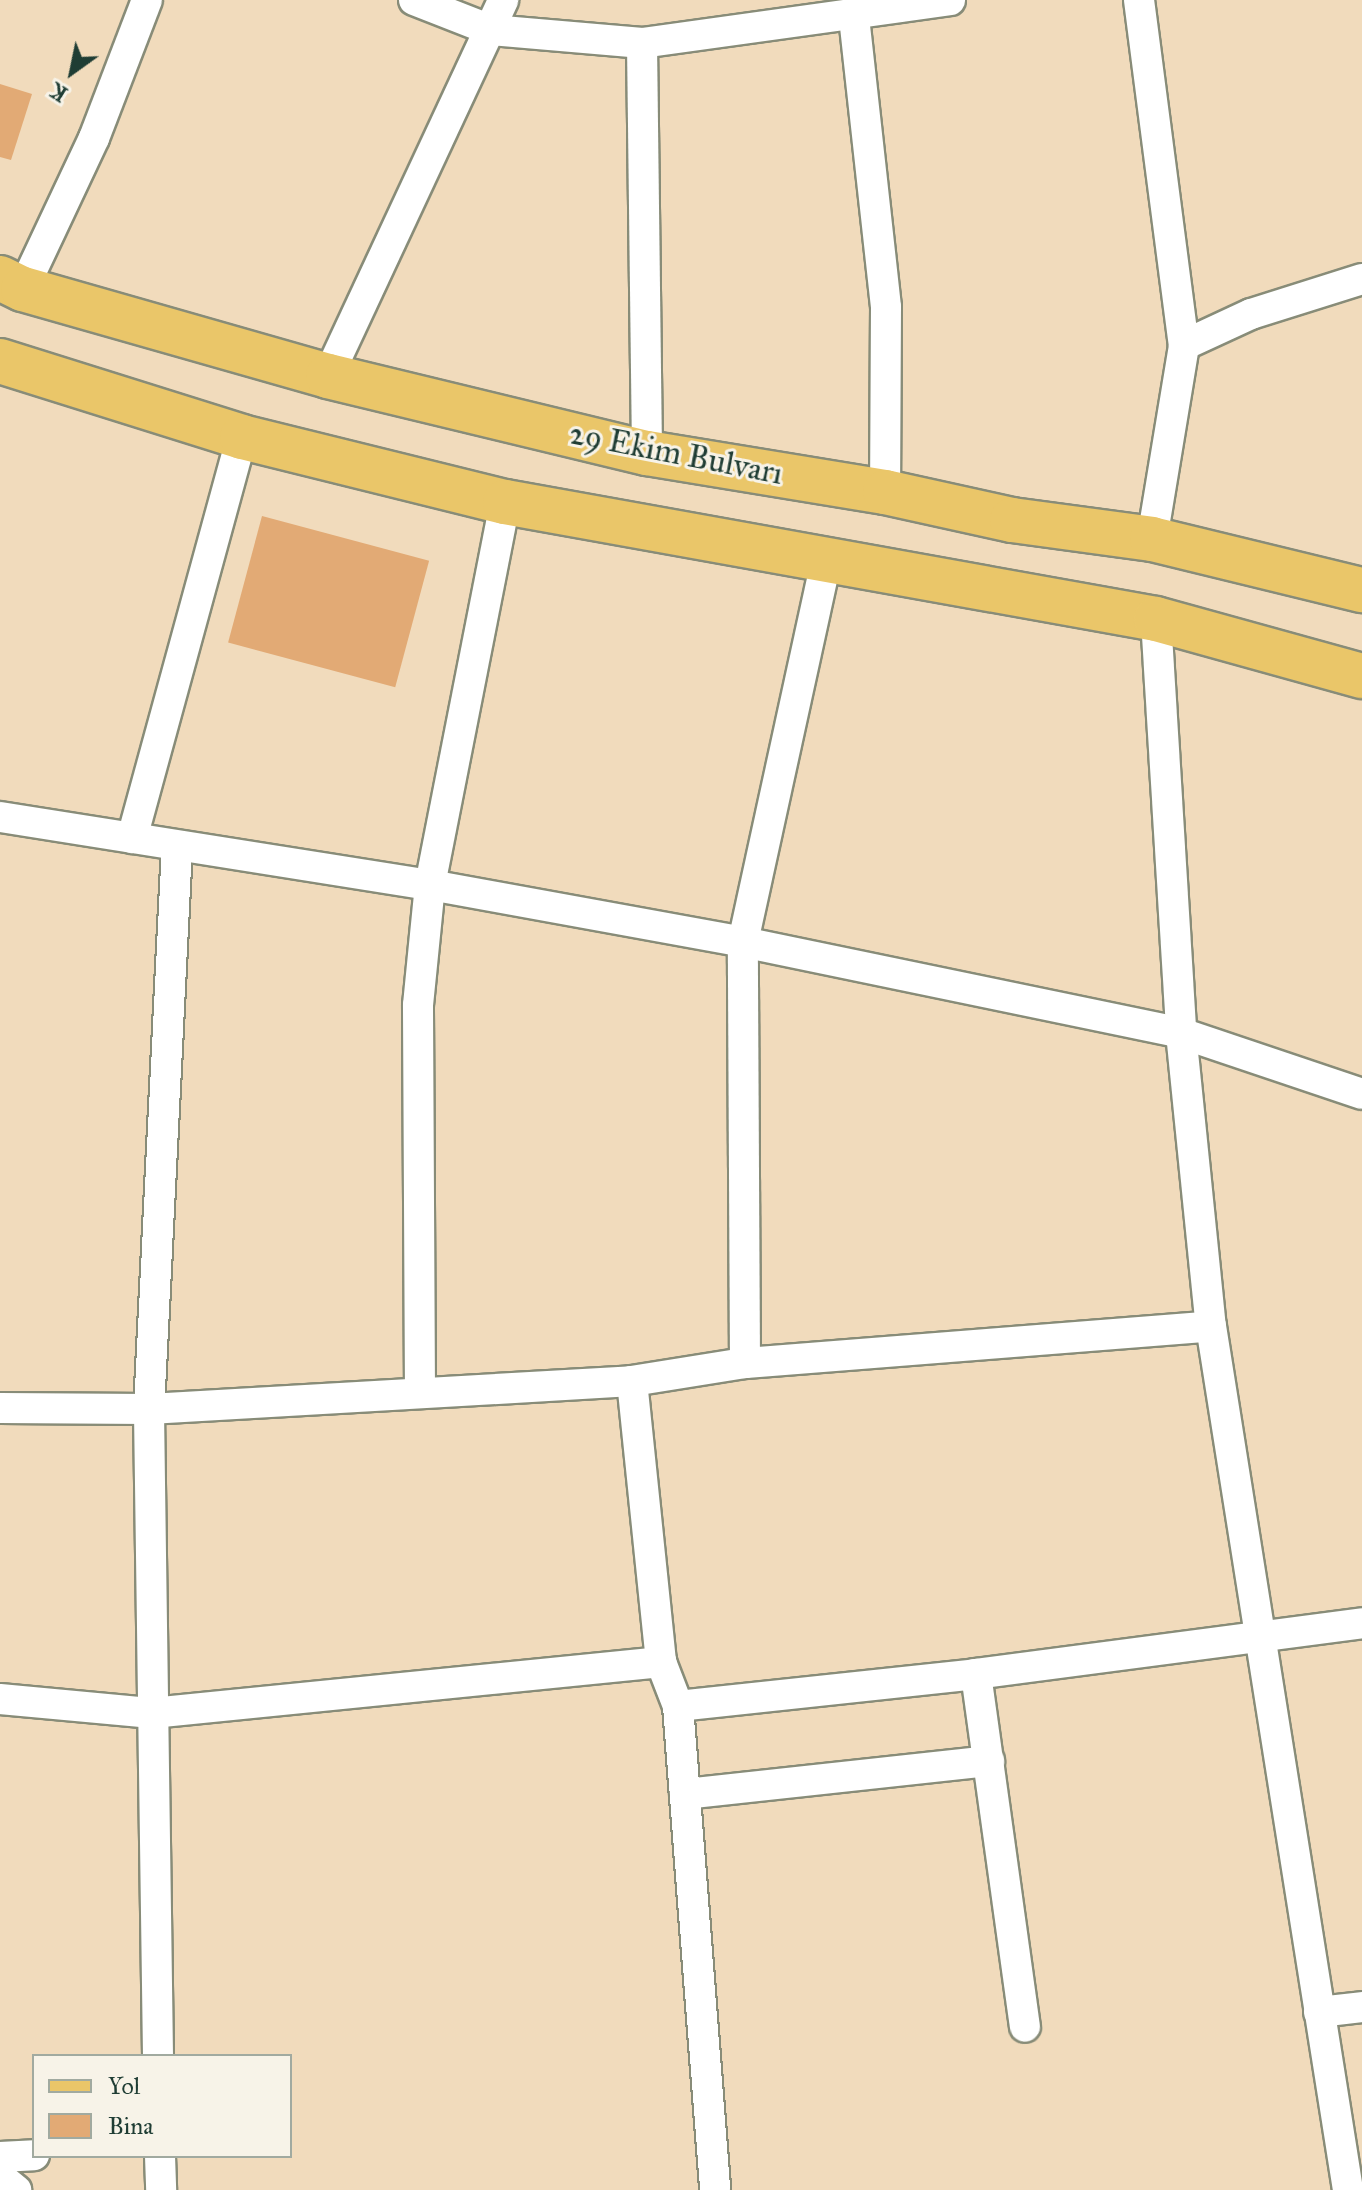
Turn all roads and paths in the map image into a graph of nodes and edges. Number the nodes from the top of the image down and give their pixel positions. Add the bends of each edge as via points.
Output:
1 (147, 0) edge
2 (414, 0) edge
3 (503, 0) edge
4 (950, 0) edge
5 (1139, 0) edge
6 (854, 17) junction
7 (491, 30) junction
8 (642, 43) junction
9 (1362, 279) edge
10 (12, 283) edge
11 (1184, 345) junction
12 (0, 361) edge
13 (328, 376) junction
14 (242, 437) junction
15 (647, 453) junction
16 (885, 492) junction
17 (505, 502) junction
18 (1152, 539) junction
19 (827, 557) junction
20 (1362, 590) edge
21 (1156, 619) junction
22 (1362, 676) edge
23 (0, 817) edge
24 (132, 838) junction
25 (177, 846) junction
26 (430, 885) junction
27 (743, 942) junction
28 (1181, 1033) junction
29 (1362, 1094) edge
30 (1211, 1326) junction
31 (745, 1363) junction
32 (632, 1381) junction
33 (420, 1392) junction
34 (0, 1408) edge
35 (149, 1409) junction
36 (1362, 1623) edge
37 (1260, 1636) junction
38 (661, 1662) junction
39 (976, 1674) junction
40 (0, 1699) edge
41 (678, 1706) junction
42 (152, 1713) junction
43 (989, 1761) junction
44 (685, 1794) junction
45 (1362, 2007) edge
46 (1319, 2012) junction
47 (1025, 2027) dead end
48 (158, 2054) edge
49 (32, 2155) edge
50 (0, 2157) edge
51 (160, 2158) edge
52 (0, 2177) edge
53 (16, 2190) edge
54 (161, 2190) edge
55 (715, 2190) edge
56 (1348, 2190) edge

1 - 10 street via 94,138
2 - 7 street
3 - 7 street
4 - 6 street
5 - 11 street
6 - 8 street
6 - 16 street via 886,307
7 - 8 street
7 - 13 street
8 - 15 street
9 - 11 street via 1251,314
10 - 13 main road, 29 Ekim Bulvarı
11 - 18 street
12 - 14 main road
13 - 15 main road, 29 Ekim Bulvarı
14 - 17 main road
14 - 24 street
15 - 16 main road, 29 Ekim Bulvarı
16 - 18 main road, 29 Ekim Bulvarı via 1012,520
17 - 19 main road
17 - 26 street
18 - 20 main road, 29 Ekim Bulvarı
19 - 21 main road
19 - 27 street
21 - 22 main road
21 - 28 street
23 - 24 street
24 - 25 street
25 - 26 street
25 - 35 street
26 - 27 street
26 - 33 street via 418,1005
27 - 28 street
27 - 31 street
28 - 29 street
28 - 30 street
30 - 31 street
30 - 37 street
31 - 32 street
32 - 33 street
32 - 38 street
33 - 35 street
34 - 35 street
35 - 42 street
36 - 37 street
37 - 39 street
37 - 46 street
38 - 41 street
38 - 42 street
39 - 41 street
39 - 43 street
40 - 42 street
41 - 44 street
42 - 48 street
43 - 44 street
43 - 47 street
44 - 55 street
45 - 46 street
46 - 56 street
49 - 50 street
51 - 54 street
52 - 53 street

